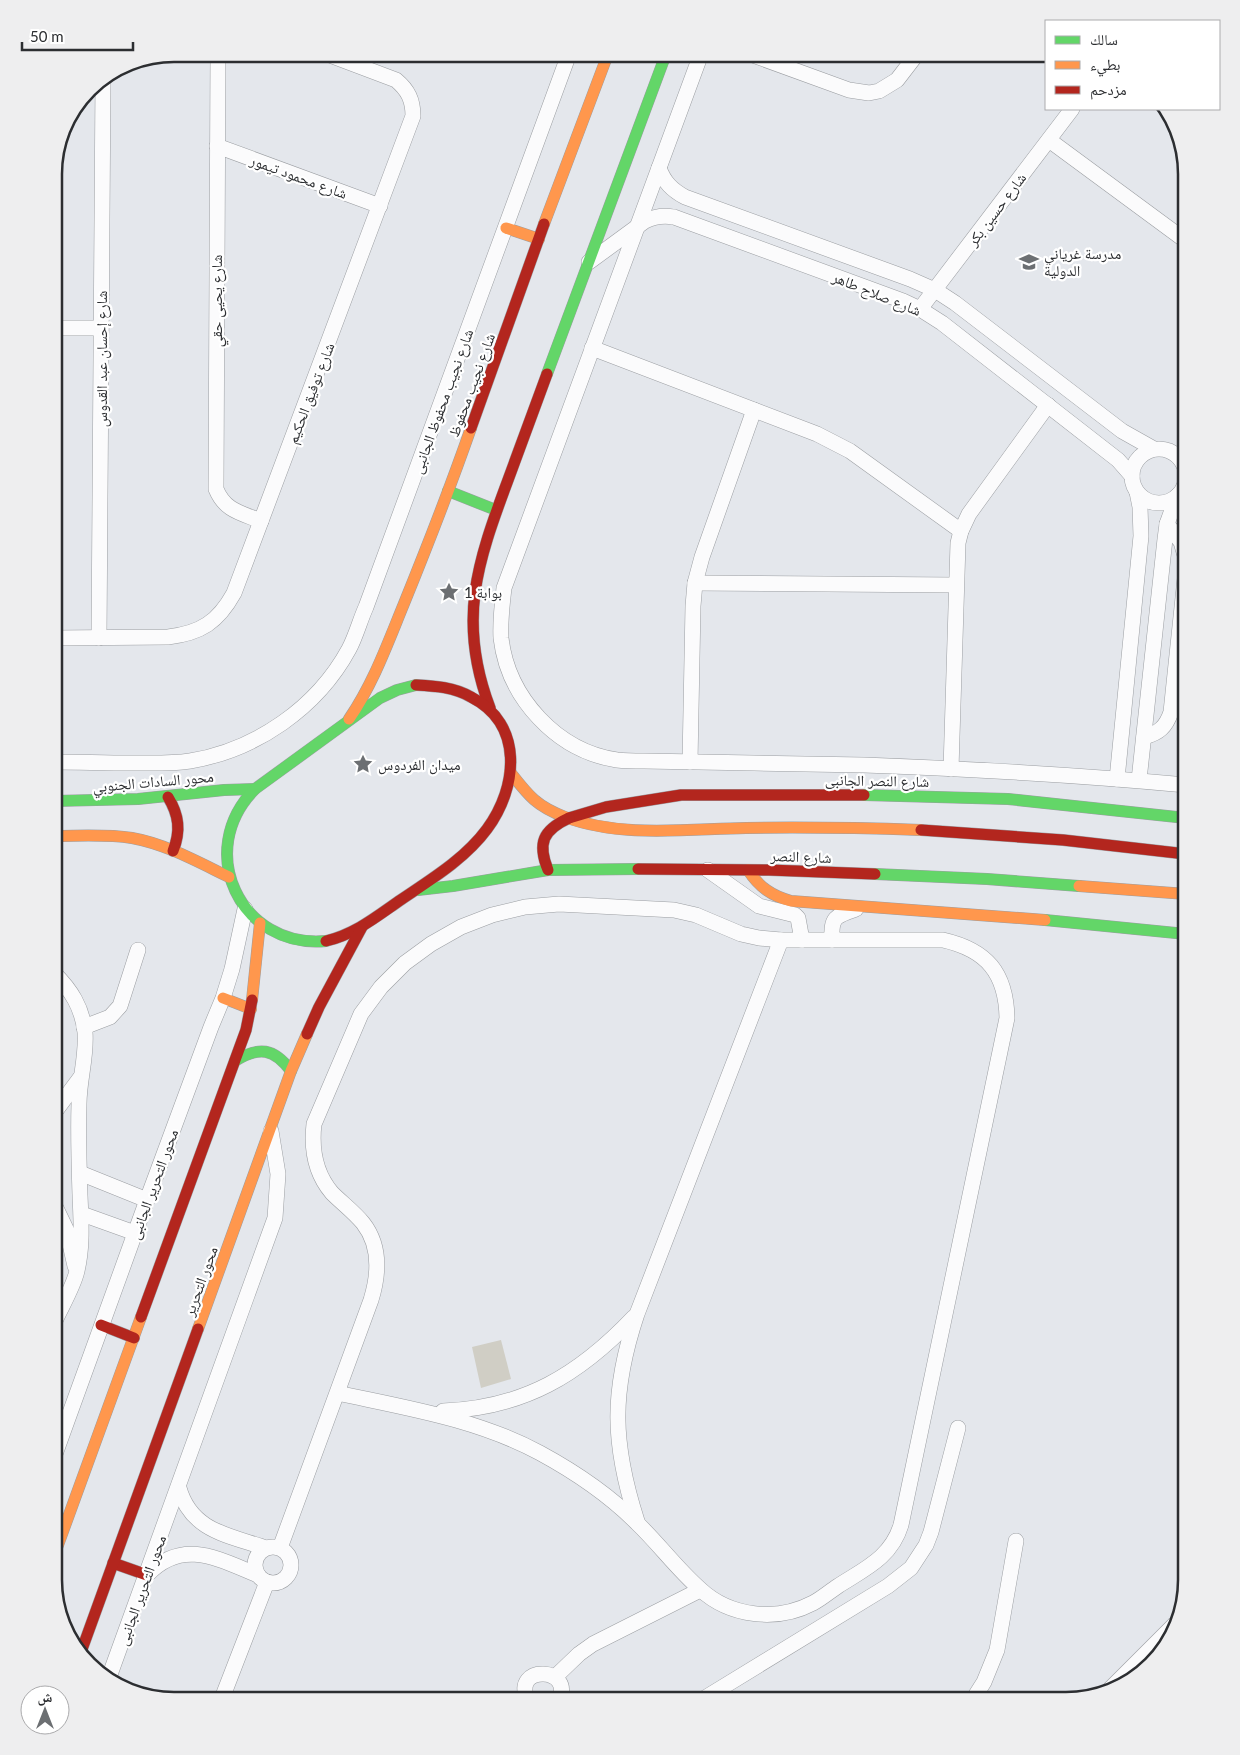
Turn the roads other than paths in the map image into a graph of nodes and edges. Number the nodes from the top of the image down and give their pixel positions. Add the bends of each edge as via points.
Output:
1 (218, 62) edge
2 (349, 62) edge
3 (566, 62) edge
4 (605, 62) edge
5 (663, 63) edge
6 (698, 63) edge
7 (774, 63) edge
8 (910, 63) edge
9 (103, 88) edge
10 (1071, 110) edge
11 (1049, 140) junction
12 (217, 146) junction
13 (659, 168) junction
14 (380, 206) junction
15 (637, 227) junction
16 (506, 228) junction
17 (1178, 229) edge
18 (539, 239) junction
19 (589, 262) junction
20 (935, 290) junction
21 (920, 309) junction
22 (63, 328) edge
23 (101, 328) junction
24 (592, 348) junction
25 (1048, 405) junction
26 (754, 410) junction
27 (1178, 449) edge
28 (1161, 450) junction
29 (1178, 458) edge
30 (1132, 476) junction
31 (448, 491) junction
32 (1137, 492) junction
33 (1178, 492) edge
34 (1178, 498) edge
35 (496, 510) junction
36 (262, 521) junction
37 (1167, 524) junction
38 (961, 531) junction
39 (1178, 538) edge
40 (695, 583) junction
41 (955, 585) junction
42 (63, 638) edge
43 (99, 638) junction
44 (1178, 645) edge
45 (1126, 690) junction
46 (1148, 692) junction
47 (490, 708) junction
48 (348, 720) junction
49 (1144, 736) junction
50 (63, 762) edge
51 (690, 762) junction
52 (951, 769) junction
53 (510, 772) junction
54 (1117, 779) junction
55 (1139, 780) junction
56 (1178, 784) edge
57 (255, 789) junction
58 (168, 796) junction
59 (63, 802) edge
60 (1178, 817) edge
61 (569, 818) junction
62 (63, 836) edge
63 (173, 851) junction
64 (1178, 853) edge
65 (548, 870) junction
66 (708, 870) junction
67 (748, 870) junction
68 (229, 877) junction
69 (416, 890) junction
70 (1178, 893) edge
71 (862, 907) junction
72 (245, 909) junction
73 (260, 923) junction
74 (362, 927) junction
75 (1178, 933) edge
76 (782, 940) junction
77 (802, 940) junction
78 (832, 940) junction
79 (138, 950) dead end
80 (62, 981) edge
81 (223, 998) junction
82 (250, 1009) junction
83 (84, 1027) junction
84 (236, 1061) junction
85 (291, 1071) junction
86 (80, 1078) junction
87 (62, 1102) edge
88 (62, 1121) edge
89 (78, 1129) junction
90 (271, 1129) junction
91 (80, 1173) junction
92 (147, 1200) junction
93 (62, 1206) edge
94 (81, 1206) junction
95 (62, 1221) edge
96 (135, 1233) junction
97 (77, 1273) junction
98 (62, 1305) edge
99 (637, 1314) junction
100 (101, 1325) junction
101 (134, 1338) junction
102 (337, 1393) junction
103 (425, 1412) junction
104 (958, 1428) dead end
105 (62, 1434) edge
106 (179, 1488) junction
107 (637, 1523) junction
108 (62, 1534) edge
109 (1016, 1541) dead end
110 (273, 1548) junction
111 (113, 1563) junction
112 (146, 1575) junction
113 (263, 1578) junction
114 (700, 1590) junction
115 (1164, 1635) edge
116 (83, 1645) edge
117 (111, 1673) edge
118 (555, 1677) junction
119 (1120, 1679) edge
120 (224, 1692) edge
121 (526, 1692) edge
122 (562, 1692) edge
123 (715, 1692) edge
124 (978, 1692) edge

1 - 12 street, شارع يحيى حقي
2 - 14 street, شارع توفيق الحكيم via 396,80 404,86 413,105 413,116
3 - 16 street, شارع نجيب محفوظ الجانبى
4 - 18 main road, شارع نجيب محفوظ
5 - 19 main road
6 - 13 street
7 - 8 street via 849,90 869,93 880,91 897,80
9 - 23 street, شارع إحسان عبد القدوس
10 - 11 street, شارع حسين بكر
11 - 17 street
11 - 20 street, شارع حسين بكر
12 - 14 street, شارع محمود تيمور
12 - 36 street, شارع يحيى حقي via 216,489 226,506
13 - 15 street
13 - 20 street, شارع صلاح طاهر via 668,186 685,198
14 - 36 street, شارع توفيق الحكيم
15 - 19 street, شارع صلاح طاهر
15 - 21 street, شارع صلاح طاهر via 654,217 674,218
15 - 24 street
16 - 18 main road
16 - 50 street, شارع نجيب محفوظ الجانبى via 349,648 319,691 279,726 213,756 166,763
18 - 31 main road, شارع نجيب محفوظ
19 - 35 main road
20 - 21 street, شارع حسين بكر
20 - 28 street, شارع صلاح طاهر via 1122,431
21 - 25 street, شارع صلاح طاهر
22 - 23 street
23 - 43 street, شارع إحسان عبد القدوس
24 - 26 street
24 - 51 street via 504,588 501,638 516,686 530,708 547,727 568,742 616,760
25 - 30 street, شارع صلاح طاهر via 1118,460
25 - 38 street
26 - 38 street via 842,446
26 - 40 street
27 - 28 street
28 - 29 street
28 - 30 street via 1140,456 1132,469
30 - 32 street
31 - 35 main road
31 - 48 main road, شارع نجيب محفوظ via 388,646 363,698
32 - 33 street via 1152,502 1161,502
32 - 45 street via 1141,536
34 - 37 street
35 - 47 main road via 478,567 473,628 480,687
36 - 43 street, شارع توفيق الحكيم via 234,592 214,620 185,635 168,638
37 - 39 street
37 - 46 street
38 - 41 street
40 - 41 street
40 - 51 street
41 - 52 street
42 - 43 street, شارع توفيق الحكيم
44 - 49 street via 1168,722 1162,729
45 - 46 street
45 - 54 street
46 - 49 street
47 - 48 main road via 455,689 416,685 380,698
47 - 53 main road via 506,731 511,753
48 - 57 main road
49 - 55 street
51 - 52 street
52 - 54 street
53 - 61 main road, شارع النصر via 526,794
53 - 69 main road via 505,799 480,839
54 - 55 street
55 - 56 street
57 - 58 main road, محور السادات الجنوبي
57 - 68 main road via 240,806 230,828 226,852
58 - 59 main road, محور السادات الجنوبي
58 - 63 main road via 179,819 179,836
60 - 61 main road, شارع النصر الجانبى via 1008,799 681,794
61 - 64 main road, شارع النصر via 638,830 768,827 937,831
61 - 65 main road, شارع النصر الجانبى via 547,832 542,844
62 - 63 main road via 132,838
63 - 68 main road
65 - 66 main road, شارع النصر
65 - 69 main road, شارع النصر
66 - 67 main road, شارع النصر
66 - 77 street via 759,906 795,915
67 - 70 main road, شارع النصر via 987,879
67 - 71 main road via 761,888 780,898
68 - 72 main road
69 - 74 main road
71 - 75 main road
71 - 78 street via 833,920
72 - 73 main road
72 - 81 street, محور التحرير الجانبى
73 - 74 main road via 287,938 306,942 344,936
73 - 82 main road
74 - 85 main road, محور التحرير via 319,1007
76 - 77 street
76 - 99 street
76 - 102 street via 741,934 696,915 674,910 559,904 525,907 492,914 430,944 381,987 361,1014 314,1124 312,1142 314,1160 321,1177 363,1223 373,1241 378,1260 377,1281
77 - 78 street
78 - 114 street via 943,940 961,944 978,953 1001,982 1007,1000 1007,1018 897,1538 880,1558 813,1603 797,1610 780,1614 746,1613 722,1604
79 - 83 street via 120,1006 110,1017
80 - 83 street via 79,1009
81 - 82 main road
81 - 92 street, محور التحرير الجانبى
82 - 84 main road
83 - 86 street via 85,1055
84 - 85 main road via 244,1054 266,1051 276,1054
84 - 101 main road
85 - 90 main road, محور التحرير
86 - 87 street
86 - 89 street
88 - 89 street
89 - 91 street
90 - 106 street, محور التحرير الجانبى via 278,1174 275,1218
90 - 111 main road, محور التحرير
91 - 92 street
91 - 94 street
92 - 96 street, محور التحرير الجانبى
93 - 94 street
94 - 96 street
94 - 97 street via 81,1249
95 - 97 street
96 - 100 street, محور التحرير الجانبى
97 - 98 street
99 - 103 street via 587,1362 558,1380 494,1405
99 - 107 street via 622,1366 617,1418 626,1489
100 - 101 main road
100 - 105 street, محور التحرير الجانبى
101 - 108 main road
102 - 103 street
102 - 110 street
103 - 107 street via 502,1435 539,1452 607,1496
104 - 123 street via 931,1532 911,1568 888,1586
106 - 110 street via 182,1500 198,1521 213,1530
106 - 112 street, محور التحرير الجانبى
107 - 114 street
109 - 124 street via 997,1650
110 - 113 street via 257,1557 255,1569
110 - 113 street via 288,1555 289,1573 280,1581
111 - 112 main road
111 - 116 main road, محور التحرير
112 - 113 street via 171,1556 186,1554 207,1555
112 - 117 street, محور التحرير الجانبى
113 - 120 street
114 - 118 street via 593,1644
115 - 119 street
118 - 121 street via 545,1673 534,1676 526,1684
118 - 122 street

